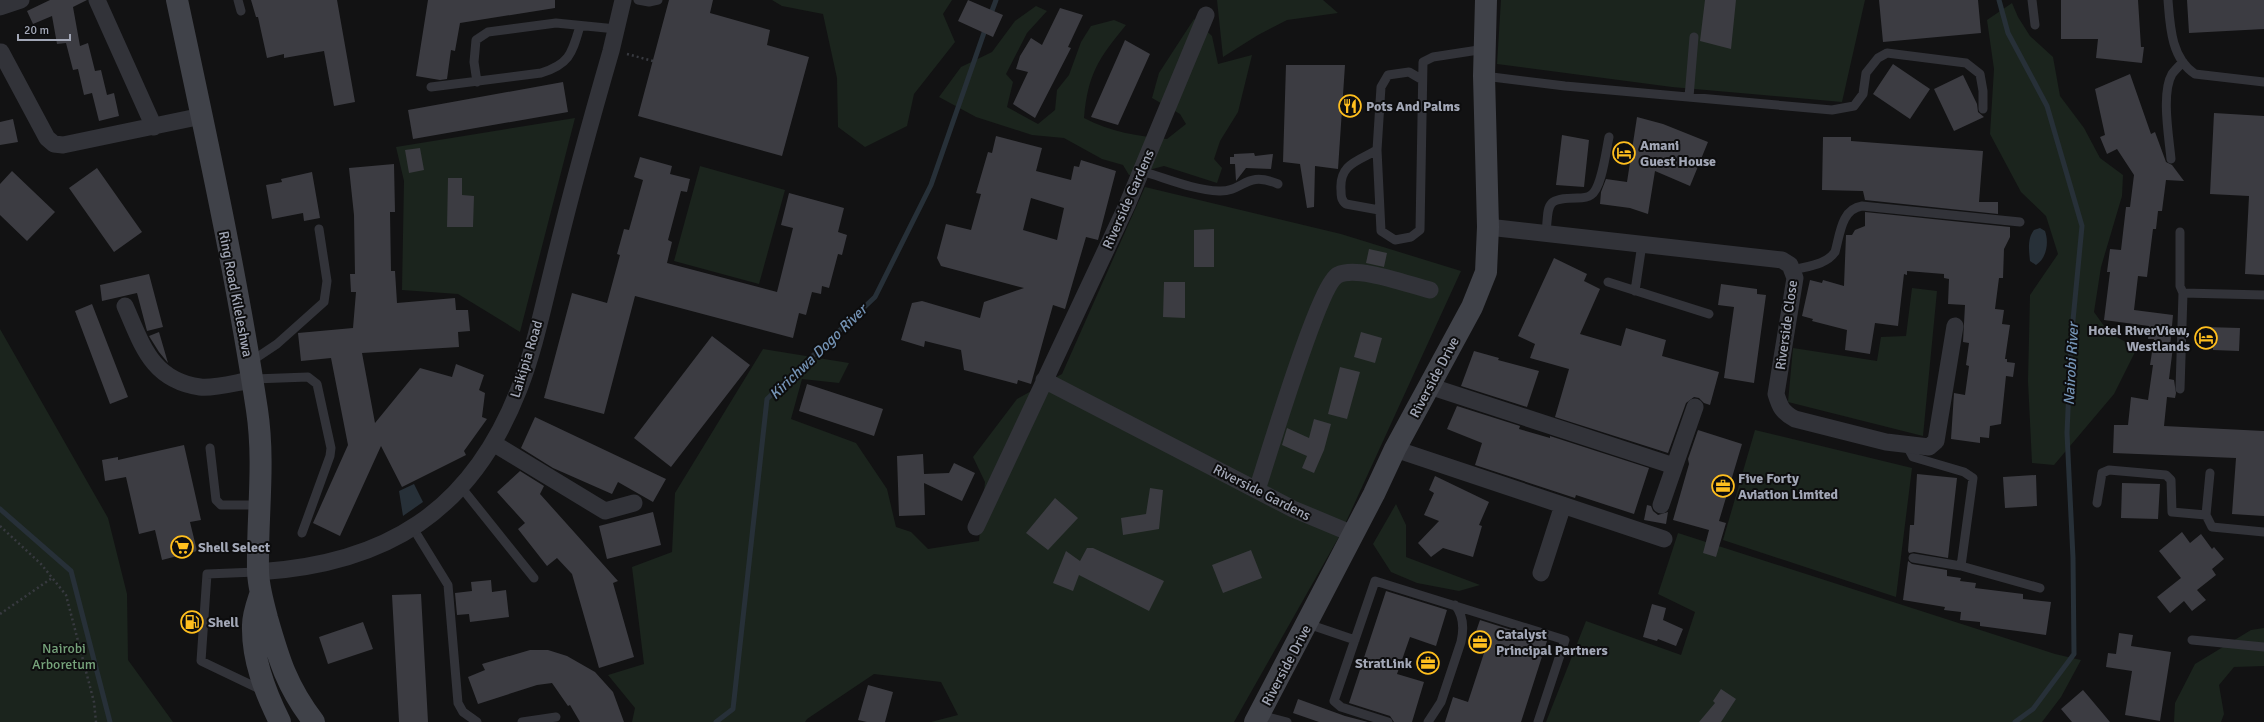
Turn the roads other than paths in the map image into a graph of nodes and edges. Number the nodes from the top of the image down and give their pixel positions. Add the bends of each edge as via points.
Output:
1 (21, 0) edge
2 (97, 0) edge
3 (177, 0) edge
4 (238, 0) edge
5 (623, 0) edge
6 (638, 0) edge
7 (658, 0) edge
8 (1486, 0) edge
9 (2032, 0) edge
10 (2168, 0) edge
11 (0, 7) edge
12 (241, 12) dead end
13 (1206, 15) dead end
14 (2035, 25) dead end
15 (580, 26) junction
16 (616, 29) junction
17 (1694, 37) dead end
18 (1485, 49) junction
19 (1, 52) edge
20 (2182, 62) junction
21 (1484, 76) junction
22 (1422, 79) junction
23 (477, 82) junction
24 (2264, 82) edge
25 (431, 87) dead end
26 (1688, 97) junction
27 (1983, 109) dead end
28 (202, 116) junction
29 (154, 127) junction
30 (1609, 138) dead end
31 (1378, 150) junction
32 (2171, 159) dead end
33 (1141, 171) junction
34 (1278, 184) dead end
35 (1379, 210) junction
36 (2020, 222) dead end
37 (1488, 227) junction
38 (319, 229) dead end
39 (2180, 232) dead end
40 (1546, 233) junction
41 (1642, 244) junction
42 (1793, 270) junction
43 (1608, 282) dead end
44 (1430, 290) dead end
45 (1635, 291) junction
46 (2183, 293) junction
47 (2264, 295) edge
48 (125, 306) dead end
49 (1709, 314) dead end
50 (1956, 326) dead end
51 (250, 371) junction
52 (1044, 380) junction
53 (1429, 386) junction
54 (2180, 389) dead end
55 (1694, 406) dead end
56 (493, 443) junction
57 (1906, 444) junction
58 (210, 448) dead end
59 (1395, 449) junction
60 (1674, 466) junction
61 (2210, 473) dead end
62 (461, 487) junction
63 (1257, 490) junction
64 (634, 503) dead end
65 (2097, 503) dead end
66 (259, 505) junction
67 (1563, 505) junction
68 (1661, 505) dead end
69 (2206, 515) junction
70 (976, 527) dead end
71 (413, 528) junction
72 (302, 532) dead end
73 (2264, 532) edge
74 (1353, 534) junction
75 (1664, 539) dead end
76 (1913, 558) dead end
77 (1961, 566) junction
78 (1541, 573) dead end
79 (534, 578) dead end
80 (259, 582) junction
81 (2040, 588) dead end
82 (1454, 605) junction
83 (1308, 624) junction
84 (1355, 640) junction
85 (2192, 640) dead end
86 (2264, 647) edge
87 (265, 692) junction
88 (556, 717) dead end
89 (1257, 718) edge
90 (280, 722) edge
91 (314, 722) edge
92 (477, 722) edge
93 (522, 722) edge
94 (1287, 722) edge
95 (1388, 722) edge
96 (1428, 722) edge
97 (1538, 722) edge

1 - 11 street
2 - 29 street
3 - 28 main road, Ring Road Kileleshwa
4 - 12 lane
5 - 16 street, Laikipia Road
6 - 7 lane
8 - 18 main road, Riverside Drive
9 - 14 lane
10 - 20 lane via 2173,44
13 - 33 street, Riverside Gardens
15 - 16 lane
15 - 23 lane via 568,59 555,69
15 - 23 lane via 556,23 481,35 476,40 474,48
16 - 56 street, Laikipia Road via 519,389
17 - 26 lane
18 - 21 main road, Riverside Drive
18 - 22 lane via 1433,57 1423,62
19 - 29 street via 47,138 54,144 63,145
20 - 24 lane via 2195,74
20 - 32 lane via 2172,74 2168,85
21 - 26 lane
21 - 37 main road, Riverside Drive
22 - 31 lane via 1408,72 1388,75 1381,87
22 - 35 lane via 1420,230 1410,237 1395,240 1380,231
23 - 25 lane
26 - 27 lane via 1832,110 1854,106 1863,94 1866,73 1878,58 1887,53 1966,63 1980,74
28 - 29 street
28 - 51 main road, Ring Road Kileleshwa
30 - 40 lane via 1597,189 1591,196 1554,200 1549,206
31 - 35 lane
31 - 35 lane via 1347,166 1340,178 1341,197 1346,204
33 - 34 lane via 1218,191 1255,179
33 - 52 street, Riverside Gardens
36 - 42 lane via 1862,206 1847,213 1831,258 1825,262
37 - 40 street, Riverside Close
37 - 53 main road, Riverside Drive via 1486,272 1472,307
38 - 51 lane via 327,281 324,302
39 - 46 lane via 2180,286
40 - 41 street, Riverside Close
41 - 42 street, Riverside Close via 1774,258 1790,265
41 - 45 lane
42 - 57 street, Riverside Close via 1795,278 1776,394 1780,408 1795,419 1886,442
43 - 45 lane
44 - 63 street via 1361,273 1342,273 1333,279 1307,338
45 - 49 lane
46 - 47 lane
46 - 54 lane
48 - 51 street via 148,358 159,370 181,382 201,387
50 - 57 street, Riverside Close via 1938,437 1929,446
51 - 66 main road, Ring Road Kileleshwa via 257,413
51 - 72 lane via 308,377 317,384 331,448
52 - 63 street, Riverside Gardens
52 - 70 street, Riverside Gardens
53 - 59 main road, Riverside Drive
53 - 60 street
55 - 60 street
56 - 62 street, Laikipia Road via 474,473
56 - 64 street via 605,511
57 - 77 lane via 1913,457 1964,472 1973,478
58 - 66 lane via 216,500 221,505
59 - 67 street
59 - 74 main road, Riverside Drive
60 - 68 street
61 - 69 lane
62 - 71 street, Laikipia Road
62 - 79 lane
63 - 74 street, Riverside Gardens
65 - 69 lane via 2102,473 2109,470 2166,475 2171,480 2172,512
66 - 80 main road, Ring Road Kileleshwa
67 - 75 street
67 - 78 street
69 - 73 lane via 2212,527
71 - 80 street, Laikipia Road via 387,543
71 - 92 lane via 425,543 448,584 458,703 463,712
74 - 83 main road, Riverside Drive
76 - 77 lane
77 - 81 lane
80 - 87 main road via 253,624 257,664
80 - 87 lane via 207,574 201,661
80 - 91 main road via 280,664 299,703
82 - 84 lane via 1375,581
82 - 96 lane via 1462,617 1461,642 1441,702
82 - 97 lane via 1565,640
83 - 84 lane
83 - 89 main road, Riverside Drive
84 - 95 lane via 1334,701 1341,707
85 - 86 lane
87 - 90 main road
88 - 93 lane
89 - 94 lane

